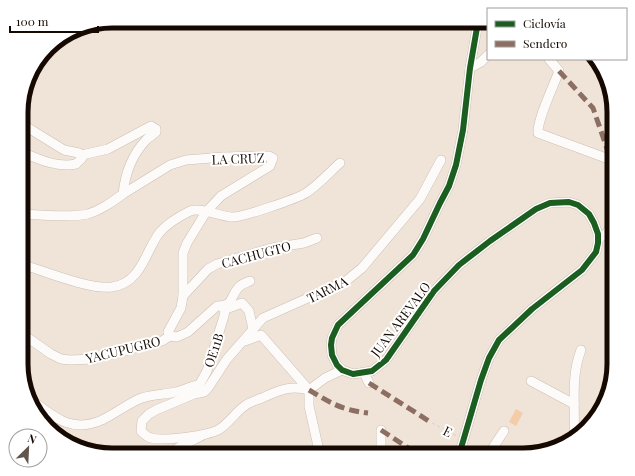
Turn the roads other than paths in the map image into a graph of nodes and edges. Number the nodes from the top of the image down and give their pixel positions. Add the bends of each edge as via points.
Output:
1 (477, 28) edge
2 (487, 56) edge
3 (550, 60) edge
4 (470, 68) junction
5 (28, 128) edge
6 (28, 155) edge
7 (82, 156) junction
8 (607, 158) edge
9 (441, 160) dead end
10 (340, 163) dead end
11 (123, 194) junction
12 (206, 212) junction
13 (28, 214) edge
14 (607, 232) edge
15 (317, 238) dead end
16 (598, 239) junction
17 (28, 266) edge
18 (250, 281) dead end
19 (183, 296) junction
20 (223, 308) junction
21 (253, 329) junction
22 (170, 336) junction
23 (28, 339) edge
24 (243, 342) junction
25 (581, 350) dead end
26 (342, 370) junction
27 (364, 373) junction
28 (530, 381) dead end
29 (369, 383) dead end
30 (199, 385) junction
31 (309, 390) junction
32 (194, 394) junction
33 (574, 404) junction
34 (39, 406) edge
35 (381, 430) dead end
36 (504, 431) dead end
37 (574, 431) edge
38 (206, 433) junction
39 (178, 448) edge
40 (318, 448) edge
41 (381, 448) edge
42 (461, 448) edge
43 (493, 448) edge

1 - 4 street
2 - 4 street
3 - 8 street via 559,71 538,133
4 - 26 street via 463,130 449,186 413,255 338,325 332,338 331,349
5 - 7 street via 64,150
6 - 7 street via 59,165 76,164
7 - 11 street via 108,149 151,126 156,129 135,155
9 - 21 street, TARMA via 420,199 362,268 346,281 263,318
10 - 12 street via 307,192 290,200 232,218
11 - 12 street, LA CRUZ via 170,164 186,160 224,157 273,158 270,166 221,196
11 - 13 street via 104,207 87,214
12 - 17 street via 198,209 190,211 166,227 137,274 114,287 99,288
12 - 19 street via 183,253
14 - 16 street
15 - 19 street, CACHUGTO via 217,264 208,269
16 - 27 street, JUAN AREVALO via 592,218 578,205 555,202 536,209 452,272 434,290 384,362 374,370
16 - 42 street via 596,252 582,270 532,309 499,340 481,380
18 - 20 street via 239,286 230,302
19 - 22 street via 181,308 168,332
20 - 21 street via 242,303 249,311
20 - 22 street, YACUPUGRO via 217,306 188,332 177,337
20 - 30 street, OE11B via 207,370
21 - 24 street, TARMA
22 - 23 street, YACUPUGRO via 162,341 94,360 61,359
24 - 31 street via 260,334
24 - 32 street, TARMA via 227,359 208,388 204,392
25 - 33 street via 576,368
26 - 27 street via 353,374
26 - 31 street
27 - 29 street
28 - 33 street
30 - 32 street, OE11B
30 - 34 street via 142,398 89,425 67,424
31 - 38 street via 295,387 280,390 246,406 218,430
31 - 40 street via 309,406
32 - 38 street, TARMA via 149,414 142,421 142,431 151,438 168,439
33 - 37 street
35 - 41 street
36 - 43 street
38 - 39 street

